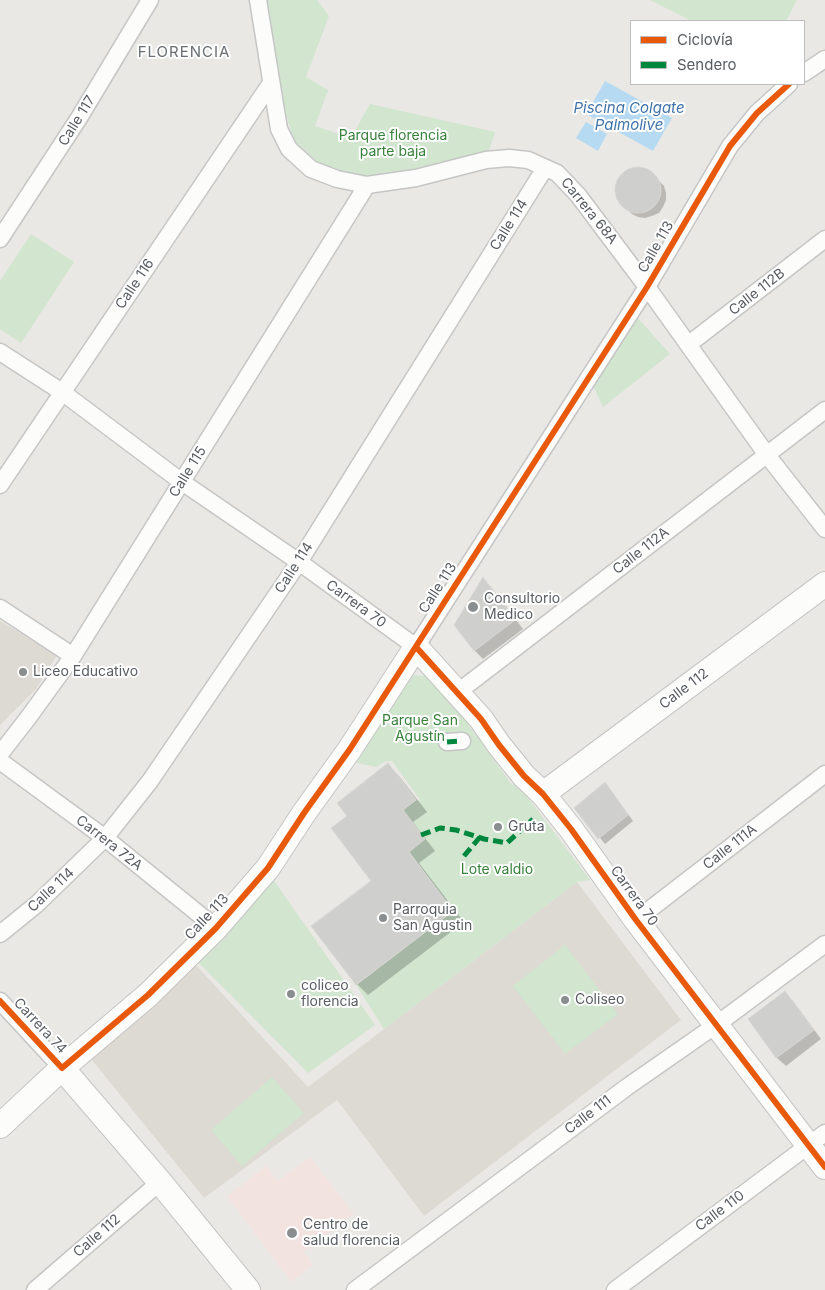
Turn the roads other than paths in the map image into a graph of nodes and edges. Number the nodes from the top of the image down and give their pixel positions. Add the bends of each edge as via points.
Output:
1 (150, 0) edge
2 (258, 0) edge
3 (825, 59) edge
4 (805, 72) edge
5 (271, 84) junction
6 (788, 85) edge
7 (545, 168) junction
8 (367, 185) junction
9 (0, 239) edge
10 (825, 239) edge
11 (647, 287) junction
12 (689, 344) junction
13 (0, 352) edge
14 (62, 392) junction
15 (825, 410) edge
16 (766, 454) junction
17 (182, 482) junction
18 (0, 485) edge
19 (825, 529) edge
20 (299, 562) junction
21 (825, 584) edge
22 (0, 608) edge
23 (416, 647) junction
24 (73, 656) junction
25 (458, 692) junction
26 (0, 754) edge
27 (0, 761) edge
28 (825, 774) edge
29 (543, 794) junction
30 (105, 838) junction
31 (636, 920) junction
32 (216, 928) junction
33 (0, 934) edge
34 (825, 944) edge
35 (0, 1001) edge
36 (716, 1025) junction
37 (62, 1068) junction
38 (0, 1126) edge
39 (817, 1139) edge
40 (825, 1167) edge
41 (160, 1182) junction
42 (242, 1288) edge
43 (35, 1290) edge
44 (355, 1290) edge
45 (616, 1290) edge

1 - 9 street, Calle 117 via 79,118
2 - 5 street, Carrera 68A
3 - 4 street
5 - 8 street, Carrera 68A via 279,129 289,149 311,169
5 - 14 street, Calle 116
6 - 11 street, Calle 113 via 757,113 730,146
7 - 8 street, Carrera 68A via 528,160 486,160 416,178
7 - 11 street, Carrera 68A via 558,173 578,195
7 - 20 street, Calle 114
8 - 17 street, Calle 115
10 - 12 street, Calle 112B
11 - 12 street, Carrera 68A
11 - 23 street, Calle 113
12 - 16 street, Carrera 68A
13 - 14 street, Carrera 70
14 - 17 street, Carrera 70
14 - 18 street, Calle 116
15 - 16 street, Calle 112A
16 - 19 street, Carrera 68A
16 - 25 street, Calle 112A
17 - 20 street, Carrera 70
17 - 24 street, Calle 115
20 - 23 street, Carrera 70
20 - 30 street, Calle 114 via 150,781
21 - 29 street, Calle 112
22 - 24 street
23 - 25 street, Carrera 70
23 - 32 street, Calle 113 via 268,868
24 - 26 street, Calle 115
25 - 29 street, Carrera 70 via 524,776
27 - 30 street, Carrera 72A
28 - 31 street, Calle 111A
29 - 31 street, Carrera 70
30 - 32 street, Carrera 72A
30 - 33 street, Calle 114 via 38,904
31 - 36 street, Carrera 70
32 - 37 street, Calle 113 via 148,995
34 - 36 street, Calle 111
35 - 37 street, Carrera 74
36 - 39 street, Carrera 70
36 - 44 street, Calle 111 via 627,1087
37 - 38 street, Calle 113
37 - 41 street, Carrera 74
39 - 40 street, Carrera 70
39 - 45 street, Calle 110
41 - 42 street, Carrera 74
41 - 43 street, Calle 112

